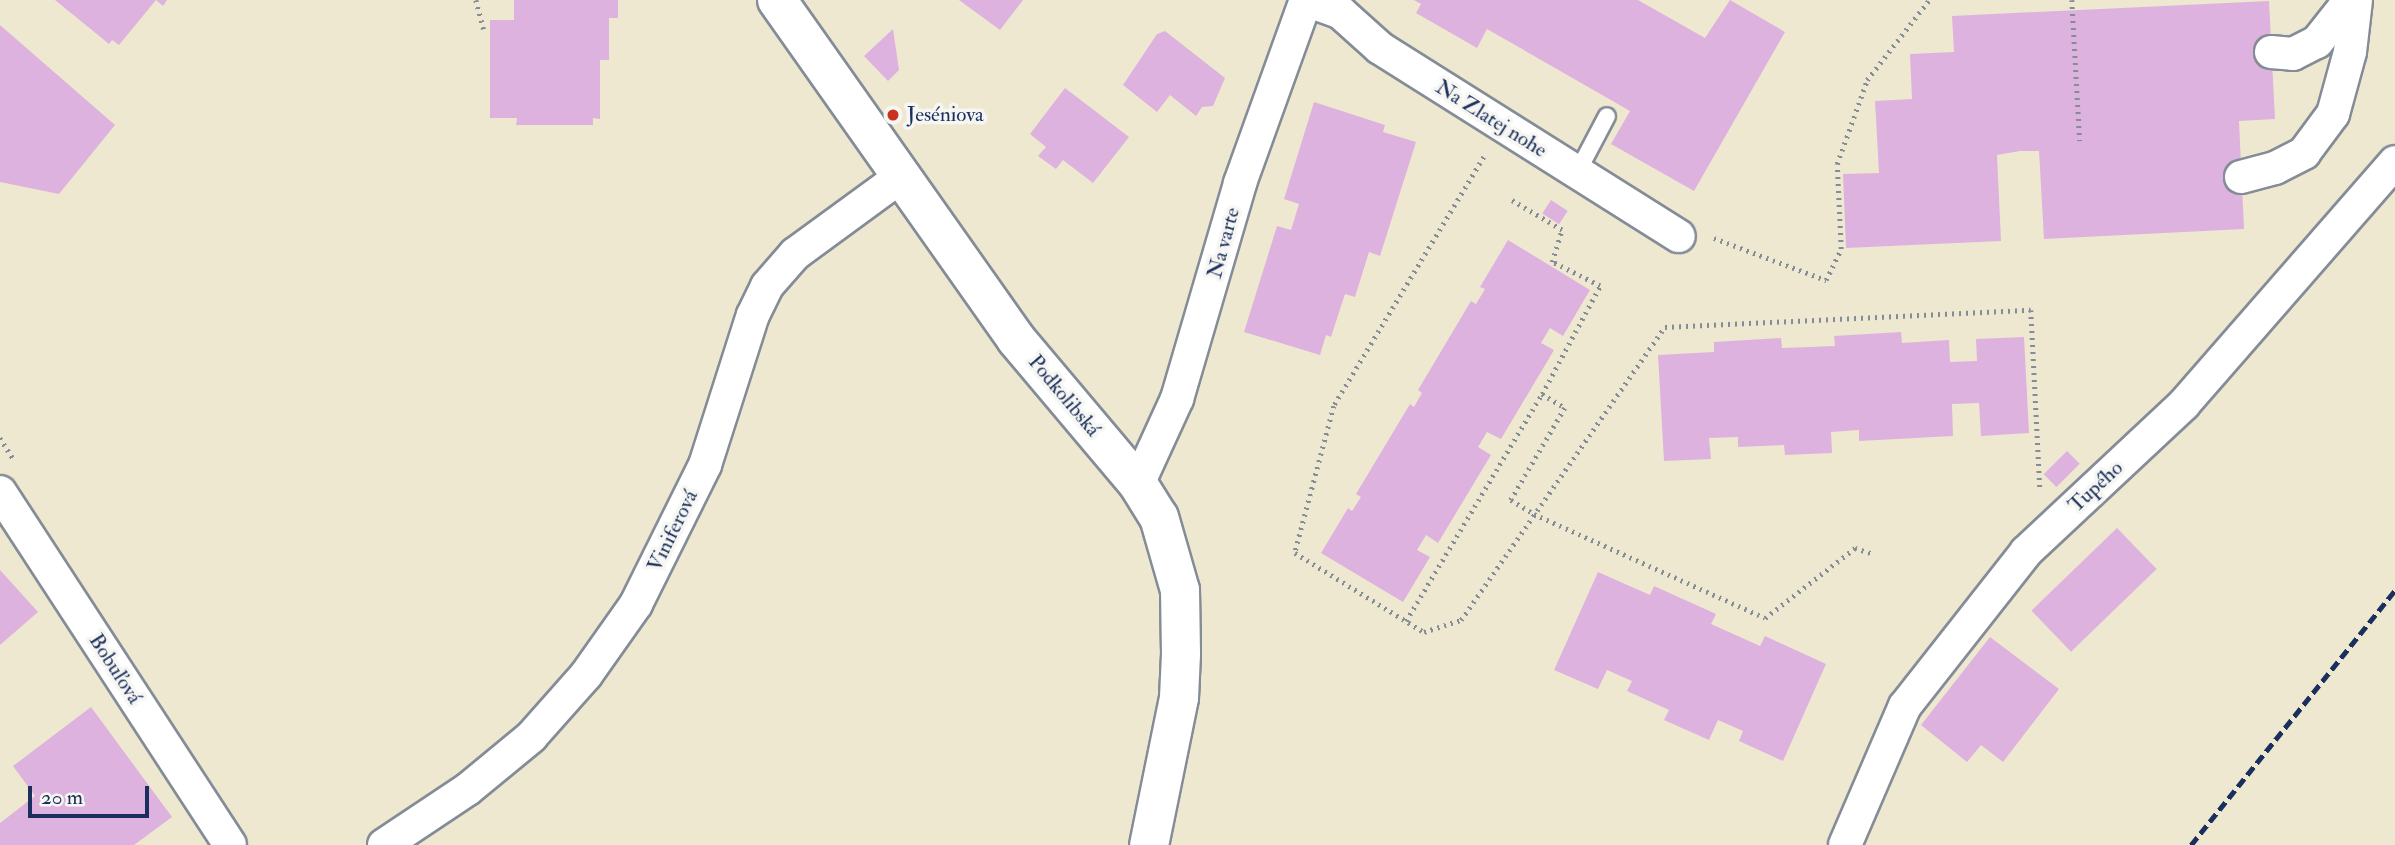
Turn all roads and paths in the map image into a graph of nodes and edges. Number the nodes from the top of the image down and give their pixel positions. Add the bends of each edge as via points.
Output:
1 (476, 0) edge
2 (776, 0) edge
3 (1306, 0) edge
4 (1929, 0) edge
5 (2072, 0) edge
6 (2350, 0) edge
7 (2356, 0) edge
8 (485, 29) dead end
9 (2271, 52) dead end
10 (1607, 116) dead end
11 (1502, 126) junction
12 (2080, 141) dead end
13 (2395, 162) edge
14 (1577, 173) junction
15 (2241, 177) dead end
16 (899, 178) junction
17 (1511, 200) dead end
18 (1679, 236) joint
19 (1542, 394) junction
20 (1138, 484) junction
21 (0, 492) edge
22 (2030, 497) dead end
23 (1534, 514) junction
24 (1873, 554) dead end
25 (1406, 621) junction
26 (230, 845) edge
27 (384, 845) edge
28 (1149, 845) edge
29 (1845, 845) edge

1 - 8 path
2 - 16 street, Podkolibská
3 - 11 street, Na Zlatej nohe via 1341,13 1380,48
3 - 20 street, Na varte via 1240,183 1177,399
4 - 18 path via 1867,80 1837,164 1841,249 1826,280 1694,230
5 - 12 path
6 - 9 street via 2317,43 2293,54
7 - 15 street via 2350,52 2333,114 2304,153 2275,168
10 - 14 lane
11 - 14 street, Na Zlatej nohe
11 - 25 path via 1334,406 1295,553
13 - 29 street, Tupého via 2184,404 2026,552 1905,706
14 - 18 street, Na Zlatej nohe
16 - 20 street, Podkolibská via 1016,339
16 - 27 street, Viniferová via 795,254 767,286 753,315 705,465 636,604 586,675 531,737 468,789
17 - 19 path via 1562,230 1552,262 1600,286
19 - 23 path via 1565,408 1511,500
19 - 25 path
20 - 28 street, Podkolibská via 1159,517 1174,559 1182,623 1179,698
21 - 26 street, Bobuľová
22 - 23 path via 2040,488 2031,310 1665,327
23 - 24 path via 1765,618 1854,548
23 - 25 path via 1461,620 1424,632

